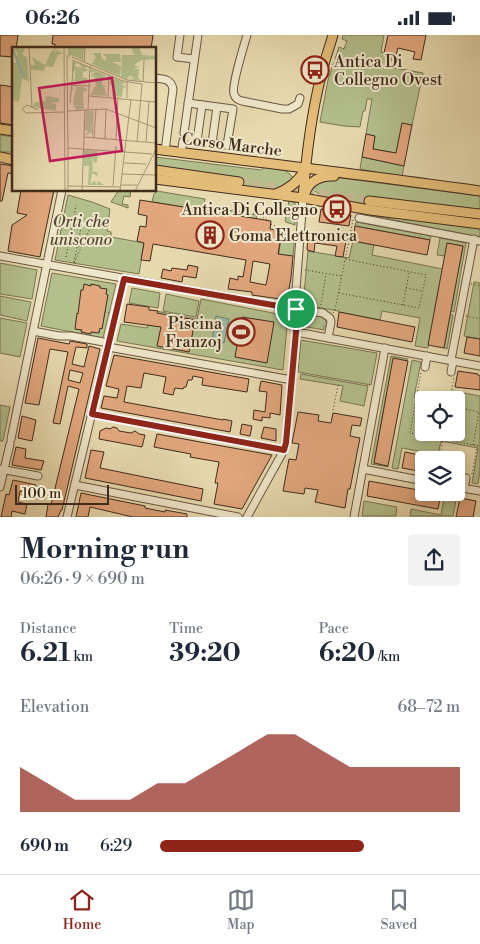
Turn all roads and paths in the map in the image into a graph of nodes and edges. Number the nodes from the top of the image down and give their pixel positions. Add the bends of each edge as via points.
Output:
1 (180, 35) edge
2 (198, 35) edge
3 (247, 35) edge
4 (333, 35) edge
5 (194, 59) junction
6 (156, 78) edge
7 (300, 98) dead end
8 (188, 103) junction
9 (202, 105) junction
10 (217, 107) junction
11 (212, 143) junction
12 (156, 149) edge
13 (165, 151) junction
14 (181, 153) junction
15 (305, 168) junction
16 (156, 170) edge
17 (354, 174) junction
18 (156, 179) edge
19 (239, 182) tunnel mouth
20 (62, 191) edge
21 (480, 191) edge
22 (274, 195) junction
23 (304, 197) junction
24 (369, 201) tunnel mouth
25 (76, 205) dead end
26 (205, 205) dead end
27 (97, 213) dead end
28 (74, 214) junction
29 (480, 215) edge
30 (82, 218) junction
31 (359, 218) joint
32 (267, 220) dead end
33 (93, 222) junction
34 (271, 224) dead end
35 (480, 224) edge
36 (301, 233) junction
37 (70, 239) junction
38 (477, 240) edge
39 (77, 245) junction
40 (81, 248) junction
41 (0, 257) edge
42 (66, 257) dead end
43 (345, 259) junction
44 (46, 265) junction
45 (305, 270) dead end
46 (409, 272) junction
47 (326, 274) junction
48 (342, 276) junction
49 (124, 279) junction
50 (466, 283) junction
51 (480, 286) edge
52 (406, 288) junction
53 (422, 292) junction
54 (339, 293) junction
55 (403, 305) junction
56 (296, 309) junction
57 (319, 313) junction
58 (460, 315) junction
59 (330, 318) junction
60 (480, 319) edge
61 (33, 331) junction
62 (296, 332) junction
63 (328, 338) junction
64 (108, 345) junction
65 (385, 348) junction
66 (427, 356) junction
67 (454, 361) junction
68 (480, 366) edge
69 (423, 370) joint
70 (451, 372) dead end
71 (292, 380) junction
72 (338, 385) dead end
73 (418, 391) edge
74 (451, 391) edge
75 (415, 405) edge
76 (334, 409) dead end
77 (465, 409) edge
78 (480, 412) edge
79 (92, 414) junction
80 (476, 428) junction
81 (480, 429) edge
82 (415, 434) edge
83 (453, 441) edge
84 (473, 445) junction
85 (477, 445) junction
86 (480, 446) edge
87 (284, 450) junction
88 (2, 469) edge
89 (363, 469) junction
90 (38, 477) dead end
91 (415, 479) edge
92 (466, 479) dead end
93 (465, 482) edge
94 (465, 482) edge
95 (75, 485) junction
96 (0, 487) edge
97 (465, 488) edge
98 (480, 491) edge
99 (67, 517) edge
100 (238, 517) edge
101 (248, 517) edge
102 (354, 517) edge

1 - 5 street via 177,57
2 - 5 street
3 - 7 street via 234,84 236,99 289,109 298,104
4 - 15 main road via 316,95
5 - 8 street
6 - 13 street via 167,80 173,89
8 - 9 street
8 - 14 street
9 - 10 street
9 - 11 street via 197,141
10 - 11 street
10 - 11 street via 232,109 228,145
12 - 13 main road, Corso Marche
13 - 14 main road, Corso Marche
14 - 15 main road, Corso Marche
15 - 17 main road, Corso Marche
15 - 22 main road via 294,184
15 - 23 main road
16 - 19 main road
17 - 21 main road
17 - 23 main road via 317,179 308,186
18 - 22 main road
20 - 44 street
22 - 23 main road
23 - 35 main road via 370,211
23 - 36 street
24 - 29 main road
25 - 28 path
26 - 32 path via 257,214
27 - 33 path
28 - 30 path
28 - 37 path
30 - 33 path
30 - 39 path
31 - 38 street
31 - 43 path via 354,217
33 - 40 path
34 - 36 path
36 - 56 street
37 - 39 path
37 - 42 path
38 - 50 street
39 - 40 path
39 - 40 path via 74,263
41 - 44 street
43 - 46 path
43 - 48 path
44 - 49 street
44 - 61 street
45 - 47 path
46 - 52 path
46 - 53 path via 426,275
47 - 48 path
47 - 57 path
48 - 54 path
49 - 56 street
49 - 64 street
50 - 51 path
50 - 58 street
52 - 53 path
52 - 55 path
53 - 55 path via 420,308
54 - 55 path
54 - 59 path
56 - 57 street
56 - 62 street
57 - 59 street
58 - 60 path
58 - 67 street
59 - 63 street
61 - 64 street
61 - 88 street
62 - 63 street
62 - 71 street
63 - 65 street
64 - 71 street
64 - 79 street
65 - 66 street
65 - 89 street
66 - 67 street
66 - 69 street
67 - 68 street
67 - 70 street
67 - 74 path
69 - 73 path
71 - 87 street
72 - 76 path
75 - 82 path via 410,433
77 - 78 path
78 - 80 path
79 - 87 street
79 - 95 street
80 - 81 path
80 - 84 path
83 - 84 path
84 - 85 path
85 - 86 path
85 - 93 path
87 - 101 street
88 - 90 street
88 - 96 street
89 - 91 street
89 - 102 street
92 - 94 street
95 - 99 street
95 - 100 street
97 - 98 street

